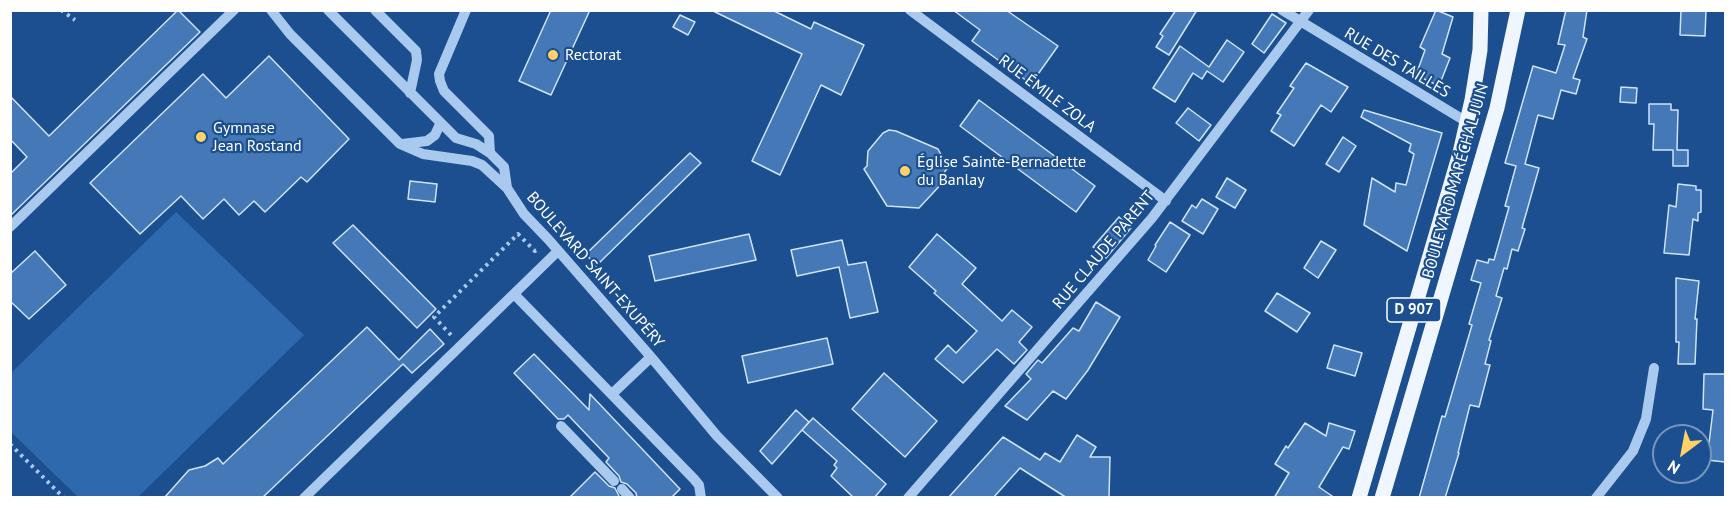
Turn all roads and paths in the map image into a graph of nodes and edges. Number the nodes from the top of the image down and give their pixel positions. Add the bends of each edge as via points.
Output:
1 (62, 10) edge
2 (234, 10) edge
3 (271, 10) edge
4 (328, 10) edge
5 (375, 10) edge
6 (466, 10) edge
7 (910, 10) edge
8 (1282, 10) edge
9 (1309, 10) edge
10 (1480, 10) edge
11 (1518, 10) edge
12 (75, 20) dead end
13 (1300, 22) junction
14 (410, 93) junction
15 (1467, 122) junction
16 (440, 124) junction
17 (400, 144) junction
18 (490, 153) junction
19 (507, 189) junction
20 (1166, 201) junction
21 (10, 227) edge
22 (548, 239) junction
23 (558, 251) junction
24 (514, 294) junction
25 (461, 346) junction
26 (651, 357) junction
27 (1654, 368) dead end
28 (612, 394) junction
29 (561, 426) dead end
30 (10, 444) edge
31 (64, 498) edge
32 (304, 498) edge
33 (630, 498) edge
34 (701, 498) edge
35 (778, 498) edge
36 (908, 498) edge
37 (1359, 498) edge
38 (1382, 498) edge
39 (1596, 498) edge

1 - 12 path
2 - 21 street
3 - 17 street
4 - 14 street
5 - 14 street via 416,51
6 - 18 street, BOULEVARD SAINT-EXUPÉRY via 439,74 440,81 444,91 489,136
7 - 20 street, RUE ÉMILE ZOLA
8 - 13 street, RUE DES TAILLES
9 - 13 street, RUE CLAUDE PARENT
10 - 15 main road, BOULEVARD MARÉCHAL JUIN / D 907 via 1480,50
11 - 38 main road, BOULEVARD MARÉCHAL JUIN / D 907 via 1497,108
13 - 15 street, RUE DES TAILLES
13 - 20 street, RUE CLAUDE PARENT
14 - 16 street
15 - 37 main road, BOULEVARD MARÉCHAL JUIN / D 907
16 - 17 street via 428,141
16 - 18 street via 456,138
17 - 19 street via 423,154 482,165
18 - 19 street, BOULEVARD SAINT-EXUPÉRY via 504,166
19 - 22 street, BOULEVARD SAINT-EXUPÉRY
20 - 36 street, RUE CLAUDE PARENT
22 - 23 street, BOULEVARD SAINT-EXUPÉRY
22 - 25 path via 535,251 518,234 434,317
23 - 24 street
23 - 26 street, BOULEVARD SAINT-EXUPÉRY
24 - 25 street
24 - 28 street
25 - 32 street
26 - 28 street
26 - 35 street, BOULEVARD SAINT-EXUPÉRY via 717,436
27 - 39 street via 1646,419 1633,451
28 - 34 street via 699,485
29 - 33 street
30 - 31 path

